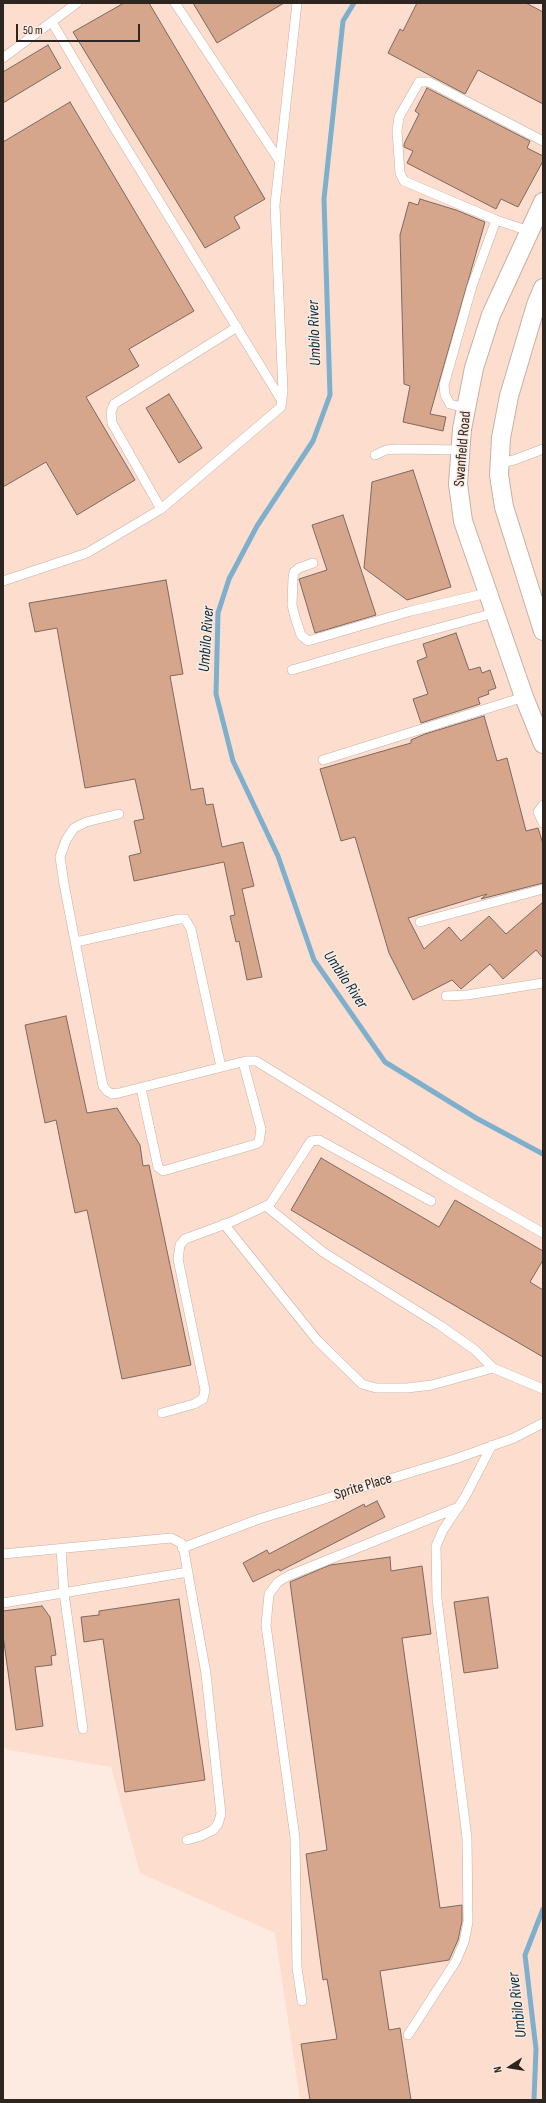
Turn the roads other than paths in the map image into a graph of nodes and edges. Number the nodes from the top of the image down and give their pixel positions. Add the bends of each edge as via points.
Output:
1 (77, 3) edge
2 (175, 3) edge
3 (297, 3) edge
4 (52, 22) junction
5 (3, 58) edge
6 (543, 141) edge
7 (279, 160) junction
8 (543, 202) edge
9 (496, 220) junction
10 (528, 231) junction
11 (543, 288) edge
12 (237, 327) junction
13 (283, 402) junction
14 (466, 408) junction
15 (543, 449) edge
16 (460, 450) junction
17 (375, 455) dead end
18 (500, 464) junction
19 (161, 509) junction
20 (313, 563) dead end
21 (3, 581) edge
22 (487, 593) junction
23 (494, 613) junction
24 (543, 631) edge
25 (292, 670) dead end
26 (524, 697) junction
27 (543, 744) edge
28 (323, 760) dead end
29 (543, 805) edge
30 (119, 814) dead end
31 (543, 822) edge
32 (543, 889) edge
33 (420, 922) dead end
34 (76, 942) junction
35 (543, 983) edge
36 (446, 996) dead end
37 (242, 1062) junction
38 (221, 1067) junction
39 (141, 1088) junction
40 (431, 1201) dead end
41 (266, 1206) junction
42 (224, 1224) junction
43 (543, 1233) edge
44 (493, 1368) junction
45 (543, 1389) edge
46 (162, 1413) dead end
47 (543, 1423) edge
48 (492, 1445) junction
49 (459, 1507) junction
50 (182, 1548) junction
51 (61, 1549) junction
52 (3, 1554) edge
53 (188, 1572) junction
54 (64, 1593) junction
55 (3, 1603) edge
56 (83, 1729) dead end
57 (187, 1840) dead end
58 (302, 2001) dead end
59 (408, 2035) dead end

1 - 4 lane
2 - 7 lane
3 - 7 lane
4 - 5 lane
4 - 12 lane
6 - 9 lane via 429,82 419,82 416,86 399,117 397,131 400,173 404,181
7 - 13 lane via 275,205
8 - 10 street, Swanfield Road
9 - 10 lane
9 - 14 lane via 472,286 444,385 445,395 450,404
10 - 14 street, Swanfield Road via 491,315 474,368
11 - 18 street via 509,396
12 - 13 lane
12 - 19 lane via 114,404 111,412 112,423
13 - 19 lane via 278,411
14 - 16 street, Swanfield Road
15 - 18 lane
16 - 17 lane via 397,449
16 - 22 street, Swanfield Road via 458,484 462,521
18 - 24 street via 499,475 504,507
19 - 21 lane via 87,553
20 - 22 lane via 299,568 294,572 293,578 292,605 301,635 308,641 411,611
22 - 23 street, Swanfield Road
23 - 25 lane
23 - 26 street, Swanfield Road
26 - 27 street, Swanfield Road
26 - 28 lane
29 - 31 lane via 538,815
30 - 34 lane via 86,822 74,828 62,848 61,868
32 - 33 lane
34 - 38 lane via 185,919 191,929
34 - 39 lane via 103,1086 112,1094
35 - 36 lane
37 - 38 lane
37 - 39 lane via 261,1129 259,1142 163,1172 158,1167
37 - 43 lane via 256,1061 445,1177
38 - 39 lane
40 - 41 lane via 315,1140 308,1144 276,1196
41 - 42 lane
41 - 44 lane via 322,1252 441,1326 475,1350
42 - 44 lane via 317,1340 362,1384 376,1388 432,1385
42 - 46 lane via 191,1236 180,1245 178,1259 205,1390 202,1399 194,1404
44 - 45 lane
47 - 48 lane, Sprite Place via 514,1438
48 - 49 lane
48 - 50 lane, Sprite Place via 259,1519
49 - 58 lane via 288,1576 278,1582 269,1594 266,1625 295,1838 297,1968
49 - 59 lane via 443,1530 436,1546 435,1568 467,1838 468,1922 464,1942 456,1961
50 - 51 lane via 181,1543 171,1538
50 - 53 lane
51 - 52 lane
51 - 54 lane
53 - 54 lane
53 - 57 lane via 206,1674 222,1814 212,1830
54 - 55 lane
54 - 56 lane

